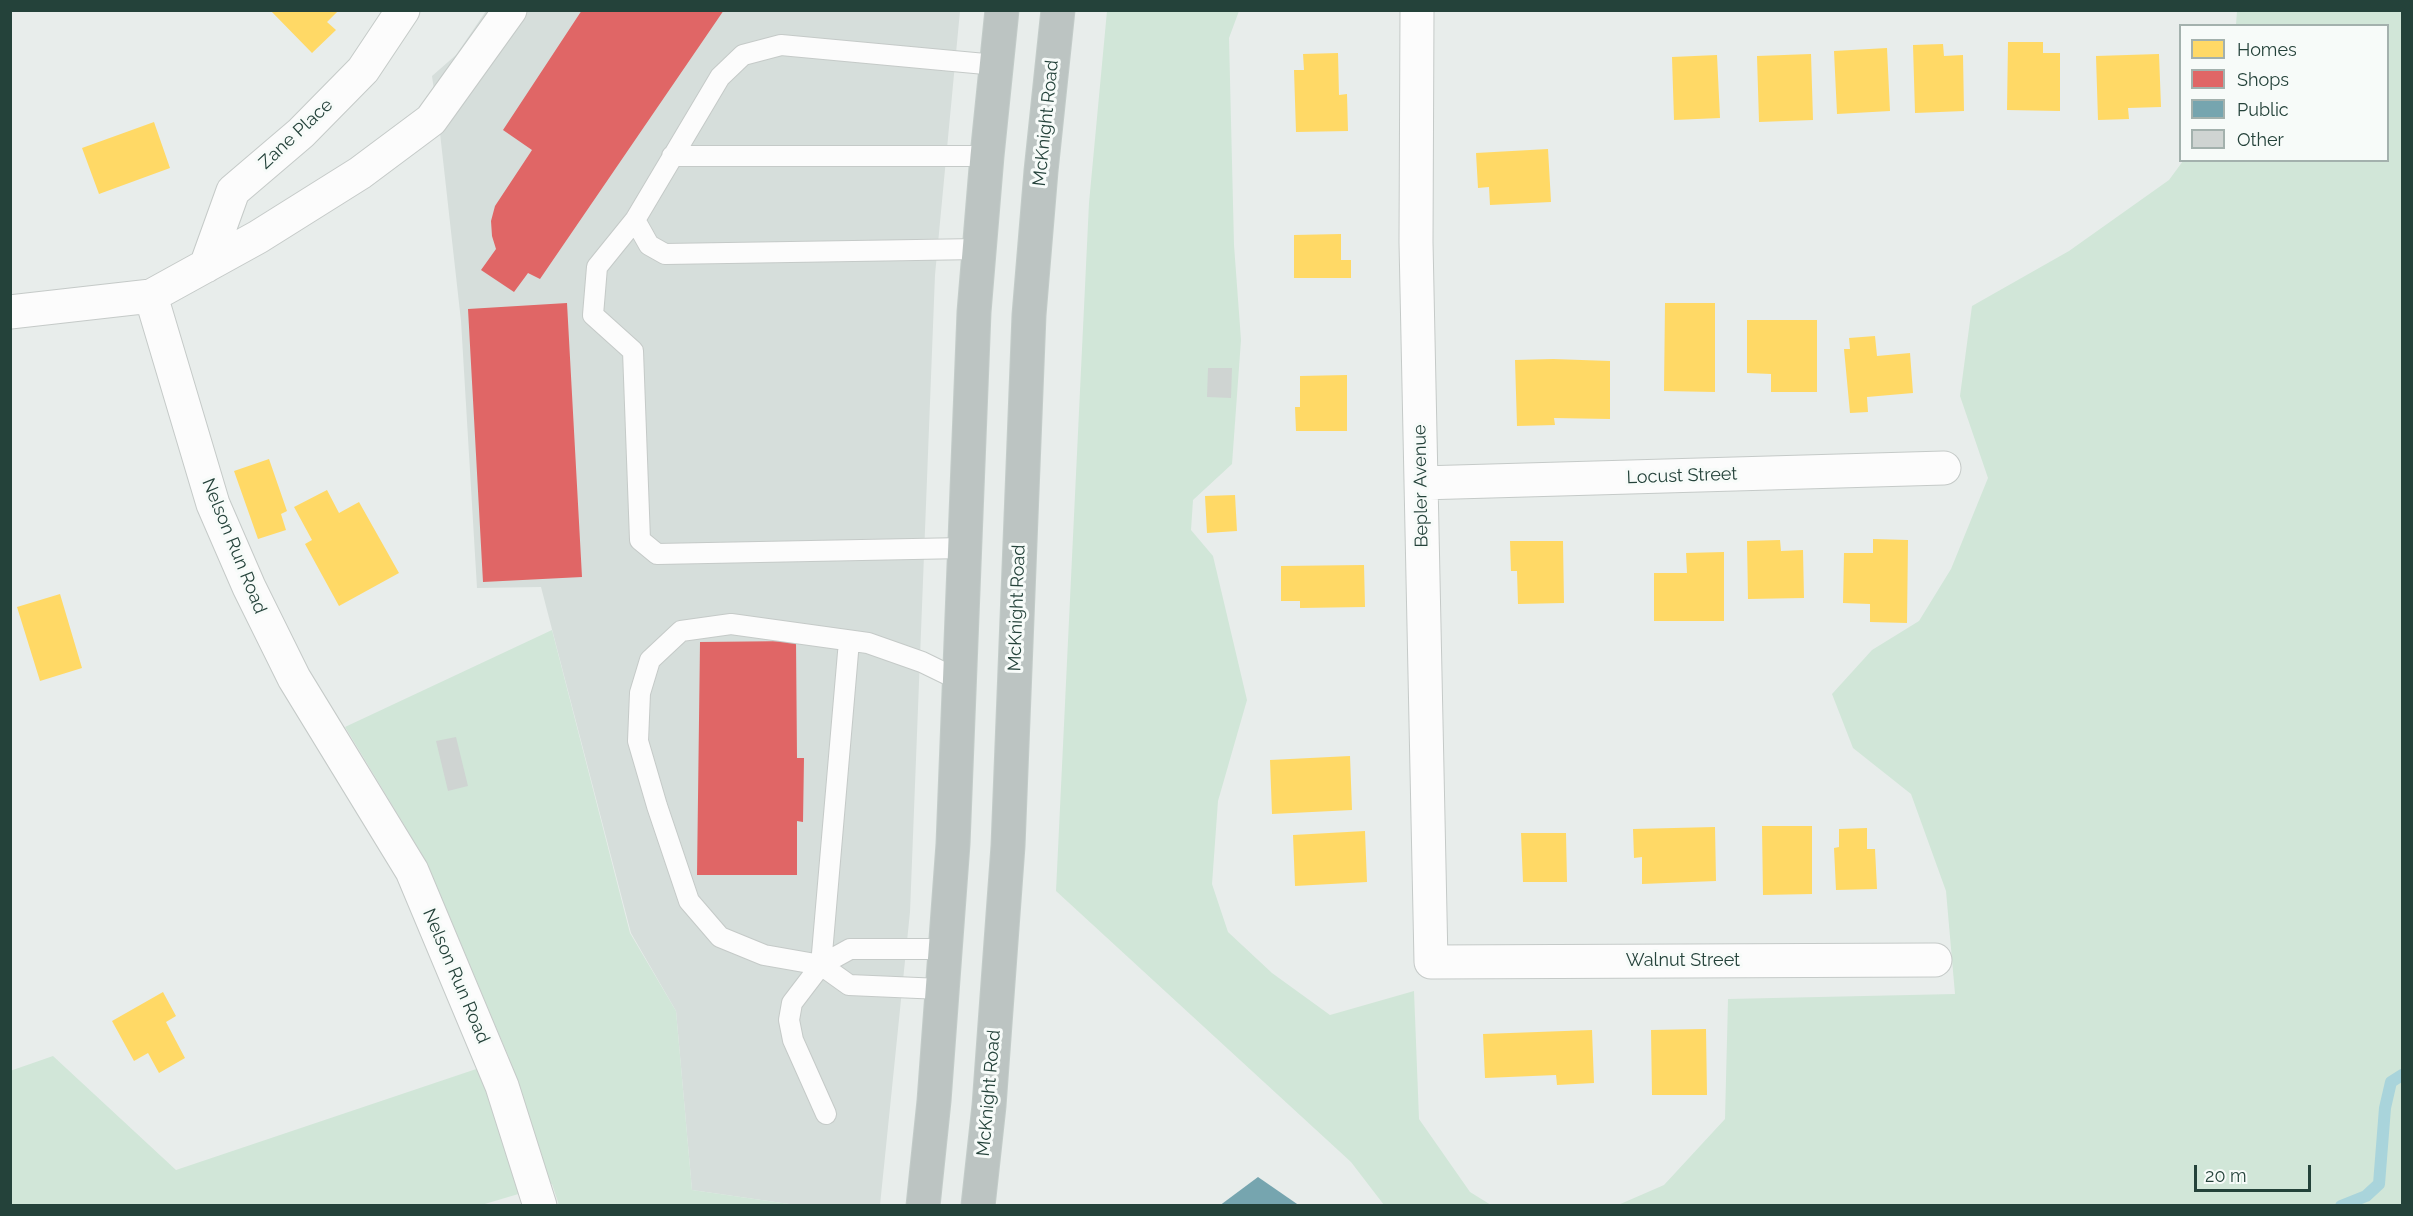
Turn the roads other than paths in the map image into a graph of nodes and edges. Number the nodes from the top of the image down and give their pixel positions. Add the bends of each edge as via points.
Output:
1 (404, 10) edge
2 (510, 10) edge
3 (1002, 10) edge
4 (1058, 10) edge
5 (1417, 10) edge
6 (996, 65) junction
7 (672, 156) junction
8 (987, 156) junction
9 (635, 220) junction
10 (979, 249) junction
11 (206, 266) junction
12 (151, 296) junction
13 (10, 312) edge
14 (1944, 468) dead end
15 (1420, 483) junction
16 (964, 548) junction
17 (849, 641) junction
18 (959, 680) junction
19 (944, 950) junction
20 (1935, 960) dead end
21 (1431, 962) joint
22 (821, 966) junction
23 (941, 988) junction
24 (826, 1114) dead end
25 (540, 1206) edge
26 (923, 1206) edge
27 (978, 1206) edge

1 - 11 street, Zane Place via 363,70 301,133 233,191
2 - 11 street via 431,120 360,173
3 - 6 highway
4 - 27 highway, McKnight Road via 1029,315 1008,846
5 - 15 street, Bepler Avenue
6 - 7 lane via 781,45 743,55 720,77
6 - 8 highway
7 - 8 lane
7 - 9 lane
8 - 10 highway
9 - 10 lane via 649,244 665,254
9 - 16 lane via 597,267 593,315 633,351 640,540 657,555
10 - 16 highway
11 - 12 street
12 - 13 street
12 - 25 street, Nelson Run Road via 213,504 294,678 412,871 502,1086
14 - 15 street, Locust Street
15 - 21 street, Bepler Avenue
16 - 18 highway
17 - 18 lane via 868,643 922,662
17 - 22 lane
17 - 22 lane via 731,624 681,631 650,660 640,693 638,741 689,901 720,937 764,956
18 - 19 highway
19 - 22 lane via 850,949
19 - 23 highway
20 - 21 street, Walnut Street
22 - 23 lane via 849,984
22 - 24 lane via 792,1003 789,1020
23 - 26 highway

